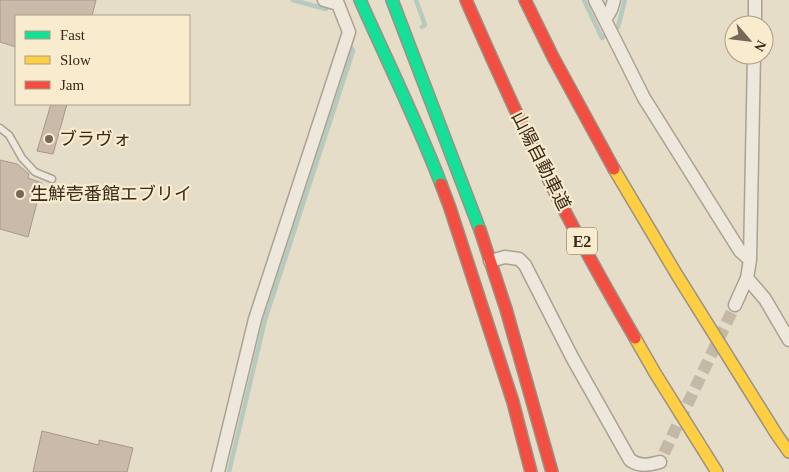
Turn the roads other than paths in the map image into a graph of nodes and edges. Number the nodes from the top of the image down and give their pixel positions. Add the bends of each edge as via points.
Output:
1 (324, 0) edge
2 (360, 0) edge
3 (392, 0) edge
4 (466, 0) edge
5 (525, 0) edge
6 (594, 0) edge
7 (614, 0) edge
8 (755, 0) edge
9 (755, 15) edge
10 (605, 20) junction
11 (754, 65) edge
12 (0, 128) edge
13 (52, 179) dead end
14 (750, 260) junction
15 (490, 261) junction
16 (748, 278) junction
17 (735, 305) tunnel mouth
18 (789, 340) edge
19 (789, 452) edge
20 (630, 460) junction
21 (660, 462) edge
22 (218, 472) edge
23 (531, 472) edge
24 (552, 472) edge
25 (636, 472) edge
26 (717, 472) edge

1 - 22 street via 338,4 349,32 255,319
2 - 23 main road via 404,95 450,208
3 - 15 main road
4 - 26 main road, 山陽自動車道 / E2 via 544,171 602,281
5 - 19 main road via 598,142 656,243
6 - 10 street
7 - 10 street
8 - 9 street
10 - 14 street via 644,98 740,251
11 - 14 street
12 - 13 lane via 9,135 22,158 35,172
14 - 16 street
15 - 20 street via 505,257 519,259 525,265
15 - 24 main road
16 - 17 street
16 - 18 street via 765,299
20 - 21 street via 636,465 646,466
20 - 25 street

